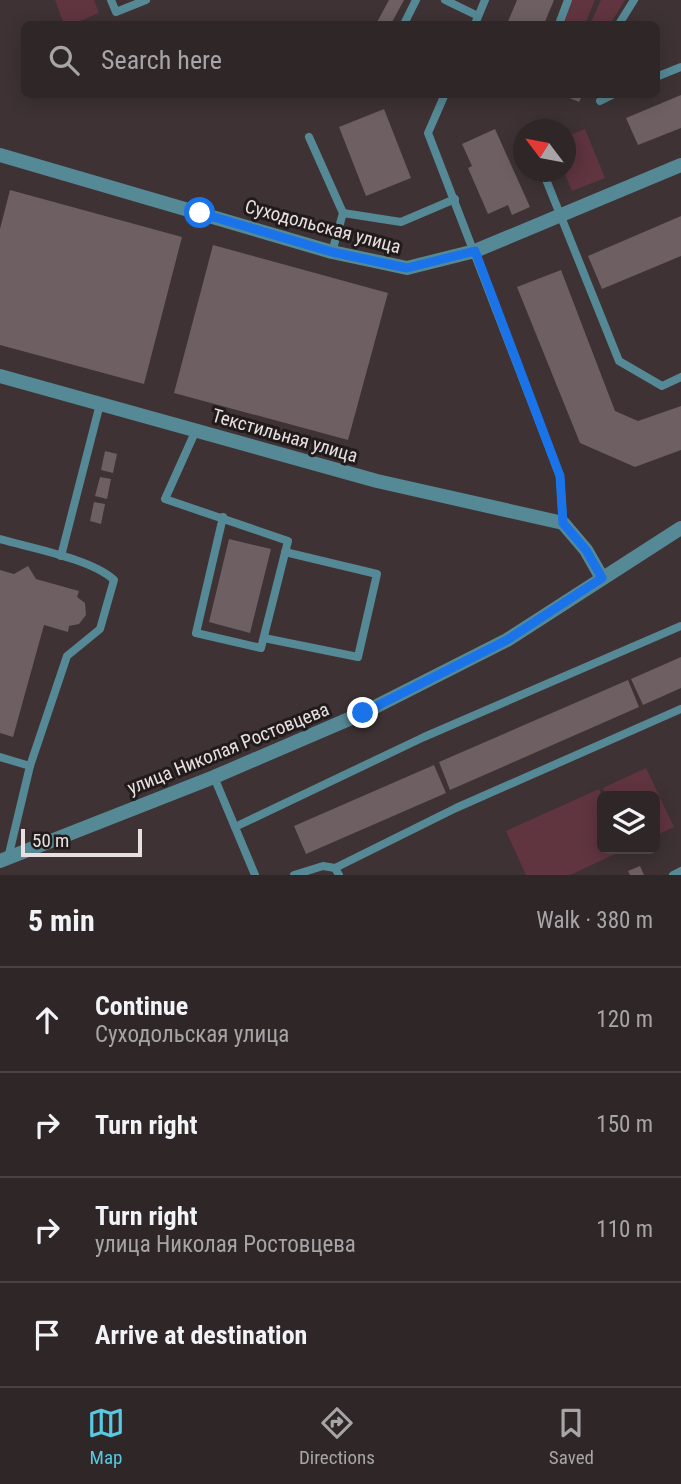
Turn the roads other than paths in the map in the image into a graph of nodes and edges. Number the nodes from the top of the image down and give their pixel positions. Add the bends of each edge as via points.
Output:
1 (111, 0) edge
2 (146, 0) edge
3 (416, 0) edge
4 (445, 0) edge
5 (485, 0) edge
6 (568, 0) edge
7 (634, 0) edge
8 (476, 20) edge
9 (406, 21) edge
10 (560, 21) edge
11 (621, 21) edge
12 (681, 67) edge
13 (660, 75) edge
14 (441, 98) edge
15 (606, 98) edge
16 (600, 101) dead end
17 (309, 137) dead end
18 (1, 158) edge
19 (681, 164) edge
20 (547, 182) edge
21 (455, 199) junction
22 (344, 213) junction
23 (561, 216) junction
24 (475, 251) junction
25 (332, 252) junction
26 (0, 376) edge
27 (681, 377) edge
28 (100, 404) junction
29 (196, 430) junction
30 (223, 517) junction
31 (563, 523) junction
32 (681, 528) edge
33 (0, 539) edge
34 (285, 552) junction
35 (61, 556) junction
36 (602, 578) junction
37 (681, 626) edge
38 (264, 638) junction
39 (681, 709) edge
40 (0, 757) edge
41 (30, 766) junction
42 (214, 776) junction
43 (235, 827) junction
44 (4, 859) edge
45 (337, 871) edge
46 (681, 871) edge
47 (254, 875) edge
48 (294, 875) edge
49 (673, 875) edge

1 - 2 lane via 116,12
3 - 9 lane
4 - 8 lane
5 - 8 lane
6 - 10 lane
7 - 11 lane
12 - 13 lane
14 - 21 lane via 428,133
15 - 16 lane
17 - 22 lane
18 - 25 street, Суходольская улица
19 - 23 street, Суходольская улица
20 - 23 lane
21 - 22 lane via 401,222
21 - 24 lane
22 - 25 lane
23 - 24 street, Суходольская улица
23 - 27 lane via 619,360 662,386
24 - 25 street, Суходольская улица via 407,268
24 - 31 lane via 560,476
26 - 28 street, Текстильная улица
28 - 29 street, Текстильная улица
28 - 35 lane
29 - 30 lane via 165,499
29 - 31 street, Текстильная улица via 377,481
30 - 34 lane via 288,541
30 - 38 lane via 196,633 261,648
31 - 36 street
32 - 36 street, улица Николая Ростовцева
33 - 35 lane
34 - 38 lane
34 - 38 lane via 377,574 358,657
35 - 41 lane via 105,571 114,580 100,629 67,656
36 - 42 street, улица Николая Ростовцева via 507,640 363,713
37 - 43 lane via 424,737
39 - 45 lane via 456,808
40 - 41 lane
41 - 44 lane
42 - 43 lane
42 - 44 street, улица Николая Ростовцева
43 - 47 lane
45 - 48 lane via 323,866
46 - 49 lane

